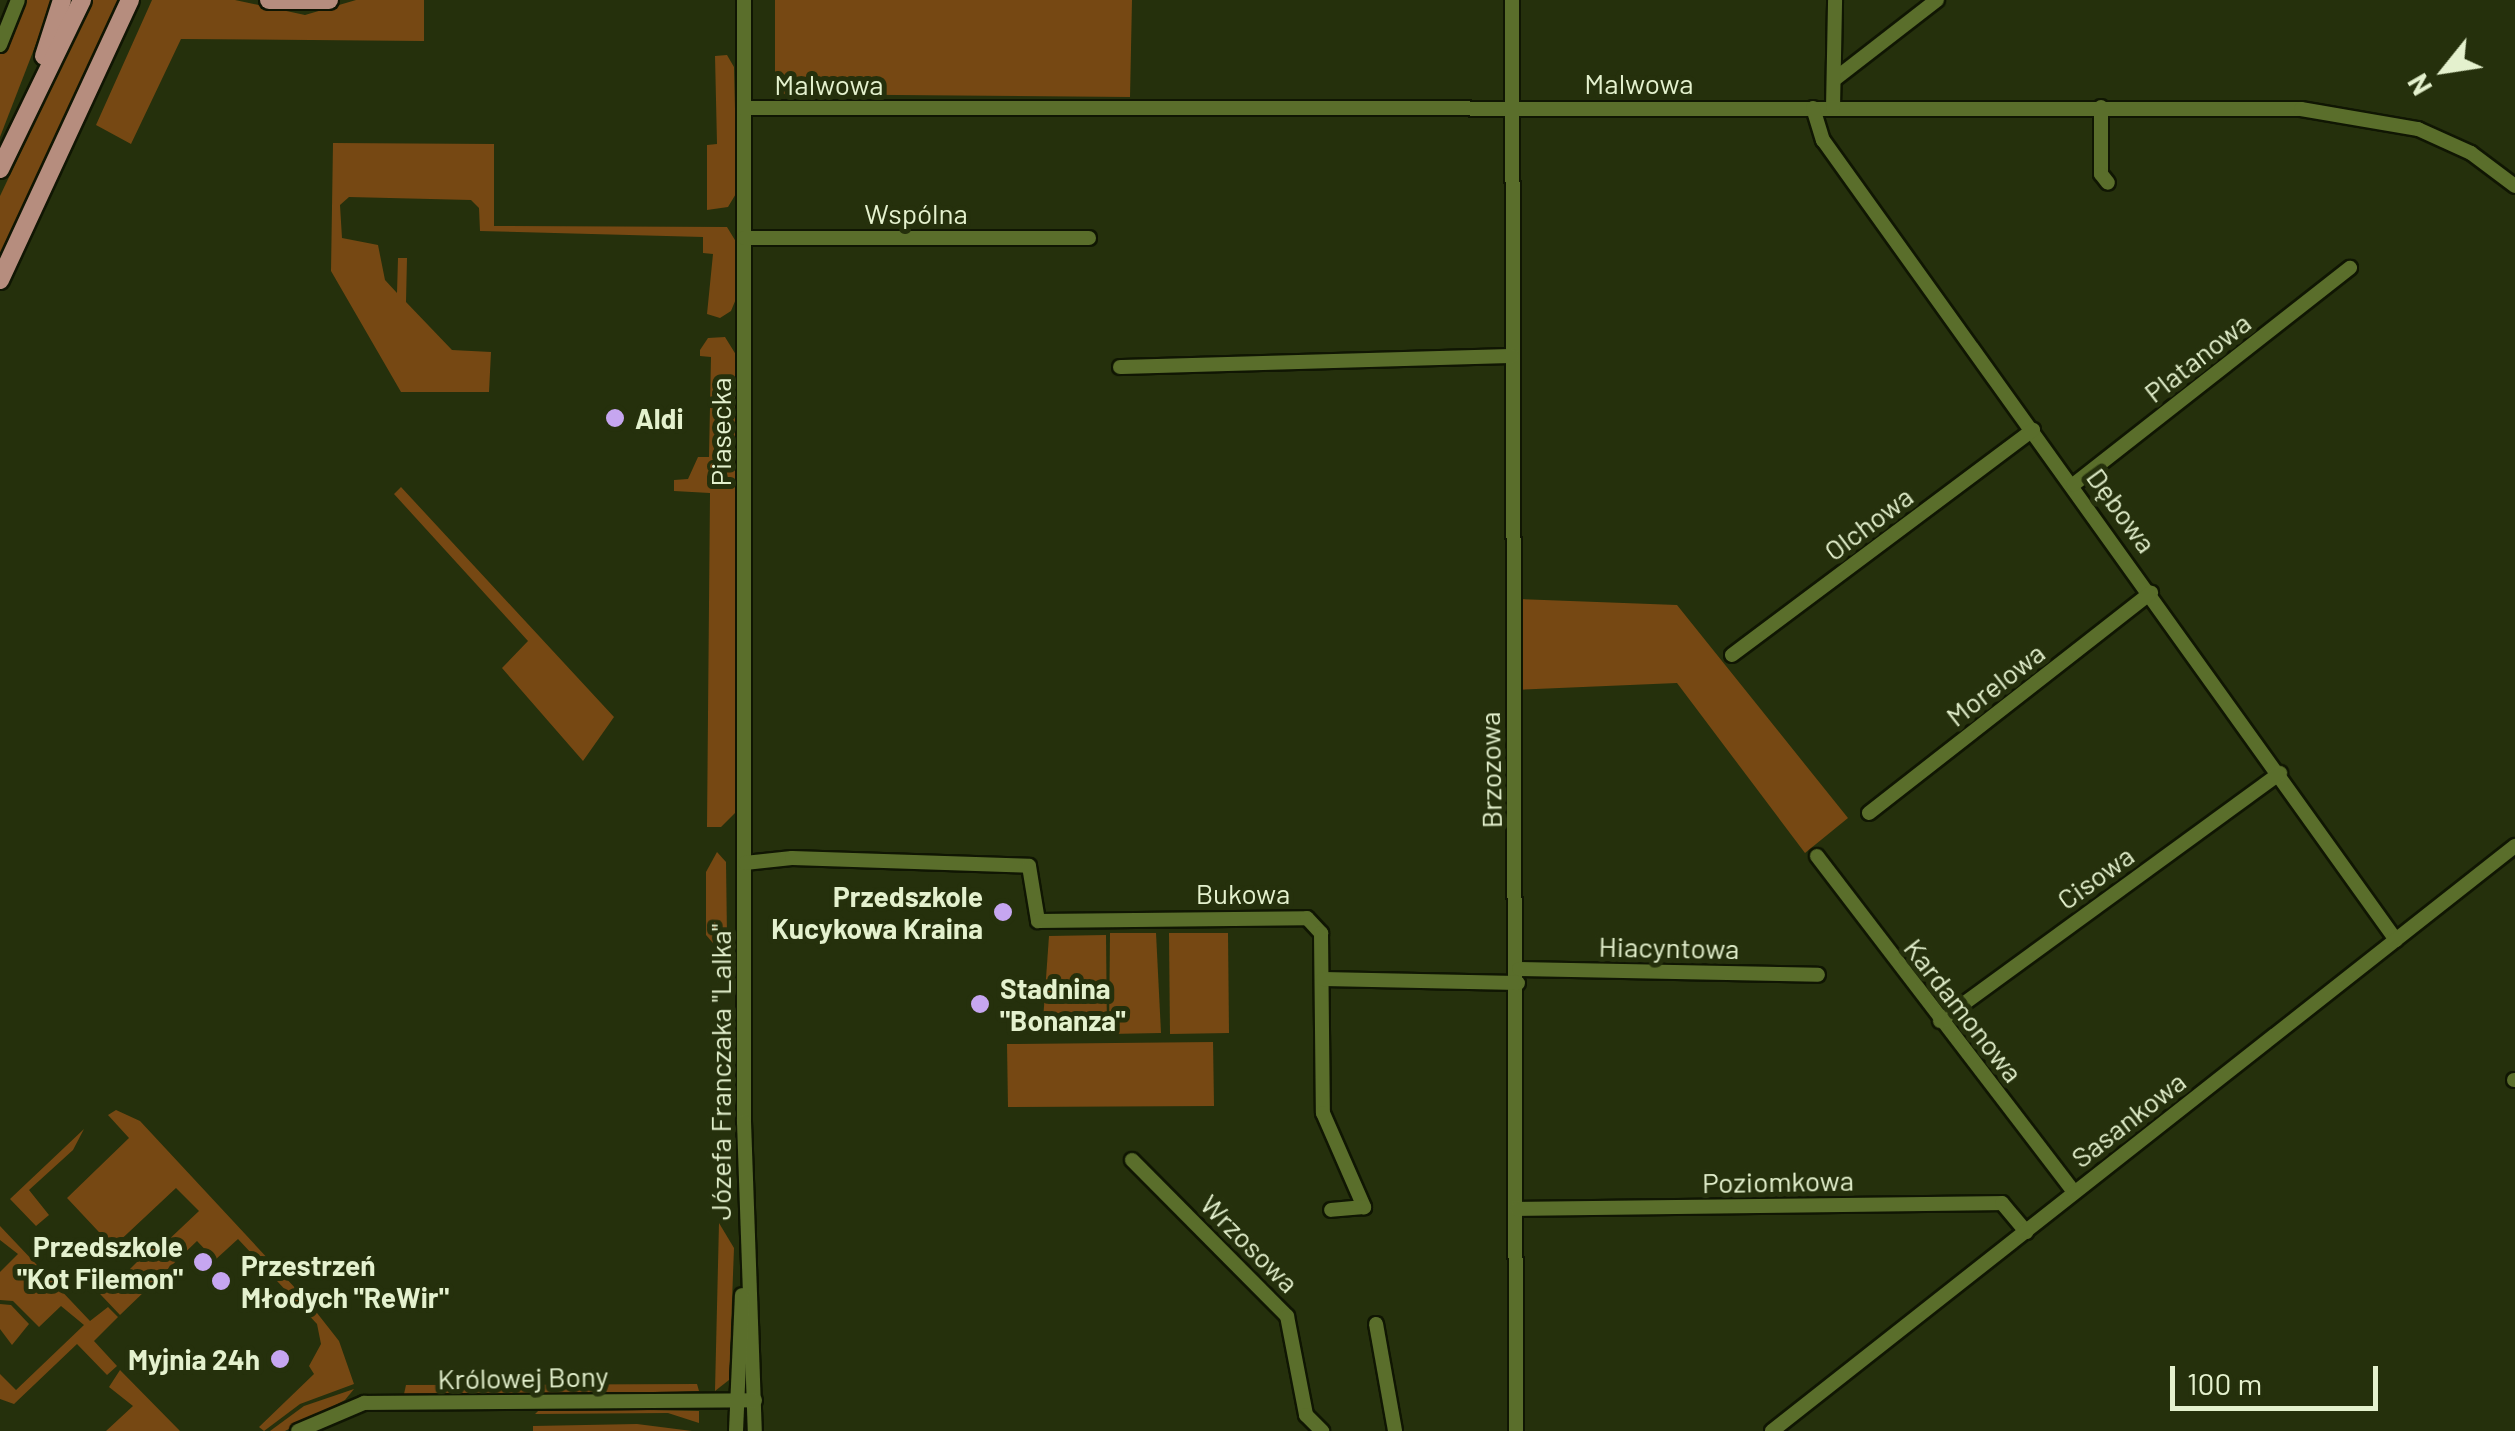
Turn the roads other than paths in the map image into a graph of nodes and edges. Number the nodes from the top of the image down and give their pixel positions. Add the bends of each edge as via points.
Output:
1 (18, 0) edge
2 (62, 0) edge
3 (82, 0) edge
4 (130, 0) edge
5 (269, 0) edge
6 (329, 0) edge
7 (744, 0) edge
8 (1512, 0) edge
9 (1835, 0) edge
10 (1936, 0) edge
11 (0, 45) edge
12 (1835, 80) junction
13 (2101, 106) junction
14 (744, 108) junction
15 (1512, 108) junction
16 (1812, 108) junction
17 (1833, 108) junction
18 (25, 114) junction
19 (0, 169) edge
20 (2108, 183) dead end
21 (2515, 186) edge
22 (744, 238) junction
23 (1089, 238) dead end
24 (2350, 268) dead end
25 (0, 280) edge
26 (1512, 356) junction
27 (1120, 367) dead end
28 (2033, 430) junction
29 (2073, 485) junction
30 (2151, 594) junction
31 (1732, 655) dead end
32 (2280, 773) junction
33 (1869, 813) dead end
34 (2515, 846) edge
35 (1817, 856) dead end
36 (745, 863) junction
37 (2396, 940) junction
38 (1818, 975) dead end
39 (1518, 976) junction
40 (1324, 979) junction
41 (1940, 1021) junction
42 (1132, 1160) dead end
43 (2074, 1192) junction
44 (1517, 1209) junction
45 (1332, 1210) dead end
46 (2026, 1232) junction
47 (745, 1280) junction
48 (1376, 1324) dead end
49 (736, 1400) junction
50 (755, 1400) junction
51 (298, 1431) edge
52 (736, 1431) edge
53 (755, 1431) edge
54 (1322, 1431) edge
55 (1395, 1431) edge
56 (1516, 1431) edge
57 (1772, 1431) edge

1 - 11 street
2 - 18 main road
3 - 18 main road
4 - 25 main road
5 - 6 main road
7 - 14 street, Piasecka
8 - 15 street, Brzozowa
9 - 12 street
10 - 12 street
12 - 17 street
13 - 17 street, Malwowa
13 - 20 street via 2102,174
13 - 21 street, Malwowa via 2301,109 2368,117 2442,139
14 - 15 street, Malwowa
14 - 22 street, Piasecka
15 - 16 street, Malwowa
15 - 26 street, Brzozowa
16 - 17 street, Malwowa
16 - 28 street, Dębowa via 1822,140
18 - 19 main road
22 - 23 street, Wspólna
22 - 36 street, Piasecka
24 - 29 street, Platanowa
26 - 27 street
26 - 39 street, Brzozowa
28 - 29 street, Dębowa
28 - 31 street, Olchowa
29 - 30 street, Dębowa
30 - 32 street, Dębowa
30 - 33 street, Morelowa
32 - 37 street, Dębowa
32 - 41 street, Cisowa
34 - 37 street, Sasankowa
35 - 41 street, Kardamonowa
36 - 40 street, Bukowa via 792,858 1028,866 1035,872 1038,921 1307,918 1321,933
36 - 47 street, Józefa Franczaka "Lalka"
37 - 43 street, Sasankowa
38 - 39 street, Hiacyntowa
39 - 40 street
39 - 44 street, Brzozowa
40 - 45 street, Bukowa via 1322,1112 1364,1207
41 - 43 street, Kardamonowa
42 - 54 street, Wrzosowa via 1287,1316 1306,1416
43 - 46 street, Sasankowa
44 - 46 street, Poziomkowa via 2002,1203
44 - 56 street, Brzozowa
46 - 57 street, Sasankowa
47 - 49 street, Józefa Franczaka "Lalka"
47 - 50 street, Józefa Franczaka "Lalka"
48 - 55 street
49 - 50 street, Królowej Bony
49 - 51 street, Królowej Bony via 364,1403
49 - 52 street, Józefa Franczaka "Lalka"
50 - 53 street, Józefa Franczaka "Lalka"

